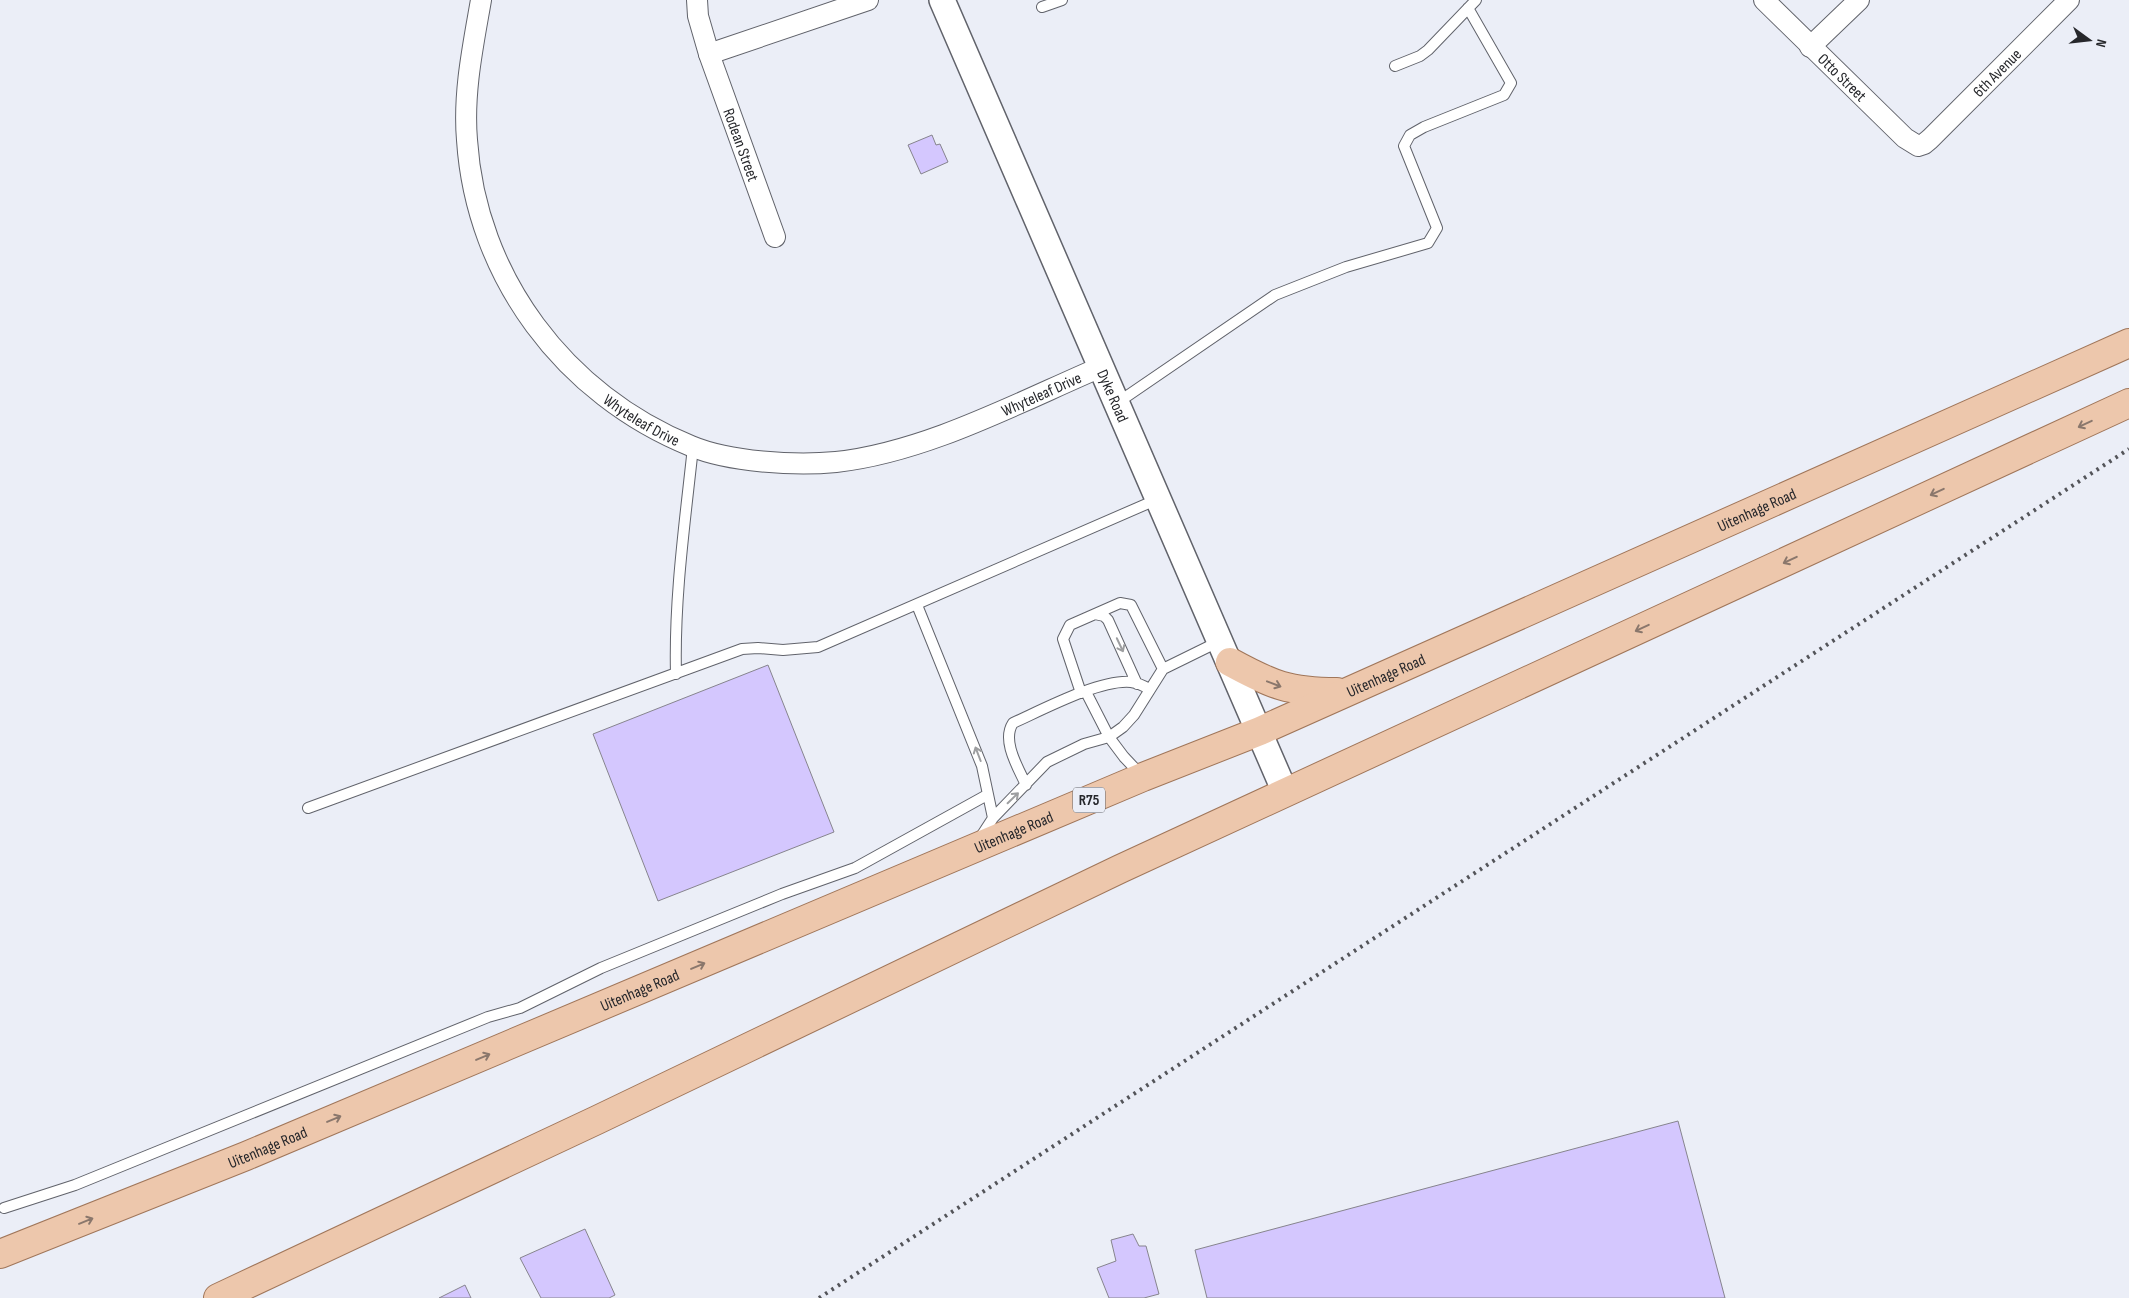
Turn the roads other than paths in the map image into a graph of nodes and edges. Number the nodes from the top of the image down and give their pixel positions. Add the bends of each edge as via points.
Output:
1 (481, 0) edge
2 (697, 0) edge
3 (868, 0) edge
4 (942, 0) edge
5 (1062, 0) edge
6 (1476, 0) edge
7 (1764, 0) edge
8 (1859, 0) edge
9 (2069, 0) edge
10 (1042, 7) dead end
11 (1468, 8) junction
12 (1810, 47) junction
13 (710, 54) junction
14 (1395, 66) dead end
15 (1924, 144) joint
16 (775, 237) dead end
17 (2129, 344) edge
18 (1101, 367) junction
19 (2129, 403) edge
20 (1117, 404) junction
21 (693, 447) junction
22 (1159, 498) junction
23 (917, 605) junction
24 (1095, 614) junction
25 (1225, 651) junction
26 (1163, 669) junction
27 (676, 674) junction
28 (1137, 684) junction
29 (1149, 689) junction
30 (1344, 692) junction
31 (1084, 693) junction
32 (1260, 731) junction
33 (1109, 737) junction
34 (1143, 777) junction
35 (1026, 786) junction
36 (1285, 792) junction
37 (987, 795) junction
38 (308, 808) dead end
39 (993, 818) junction
40 (972, 850) junction
41 (4, 1208) dead end
42 (3, 1253) edge
43 (218, 1298) edge

1 - 21 street, Whyteleaf Drive via 468,76 466,141 481,220 499,265 533,324 576,373 605,398 641,422
2 - 13 street, Rodean Street via 698,16
3 - 13 street
4 - 18 street, Dyke Road
5 - 10 lane
6 - 11 lane
7 - 12 street, Otto Street
8 - 12 street
9 - 15 street, 6th Avenue
11 - 14 lane via 1428,50
11 - 20 lane via 1511,83 1504,95 1424,127 1410,135 1404,146 1437,228 1428,243 1346,268 1275,295
12 - 15 street, Otto Street via 1910,143
13 - 16 street, Rodean Street
17 - 30 main road, Uitenhage Road / R75
18 - 20 street, Dyke Road
18 - 21 street, Whyteleaf Drive via 921,444 868,457 816,463 767,462
19 -> 36 main road
20 - 22 street, Dyke Road
21 - 27 lane via 678,594
22 - 23 lane
22 - 25 street, Dyke Road
23 - 27 lane via 818,647 742,649
37 -> 23 lane via 982,766
24 - 26 lane via 1120,603 1131,605
24 -> 28 lane via 1108,620
24 - 31 lane via 1070,625 1063,639
25 - 26 lane
25 -> 30 main road via 1276,685 1296,691
25 - 32 street, Dyke Road
26 - 29 lane
27 - 38 lane
28 - 29 lane
28 - 31 lane via 1112,683
29 - 33 lane via 1134,715
30 - 32 main road, Uitenhage Road / R75
31 - 33 lane
31 - 35 lane via 1013,723 1008,736
32 - 34 main road, Uitenhage Road / R75
32 - 36 street, Dyke Road
33 - 34 lane
33 - 35 lane via 1084,744 1047,762
34 - 40 main road, Uitenhage Road / R75
39 -> 35 lane
36 - 43 main road
37 - 39 lane
37 - 41 lane via 855,868 782,894 601,968 520,1008 488,1018 75,1185
39 - 40 lane
42 -> 40 main road, Uitenhage Road / R75 via 470,1062

